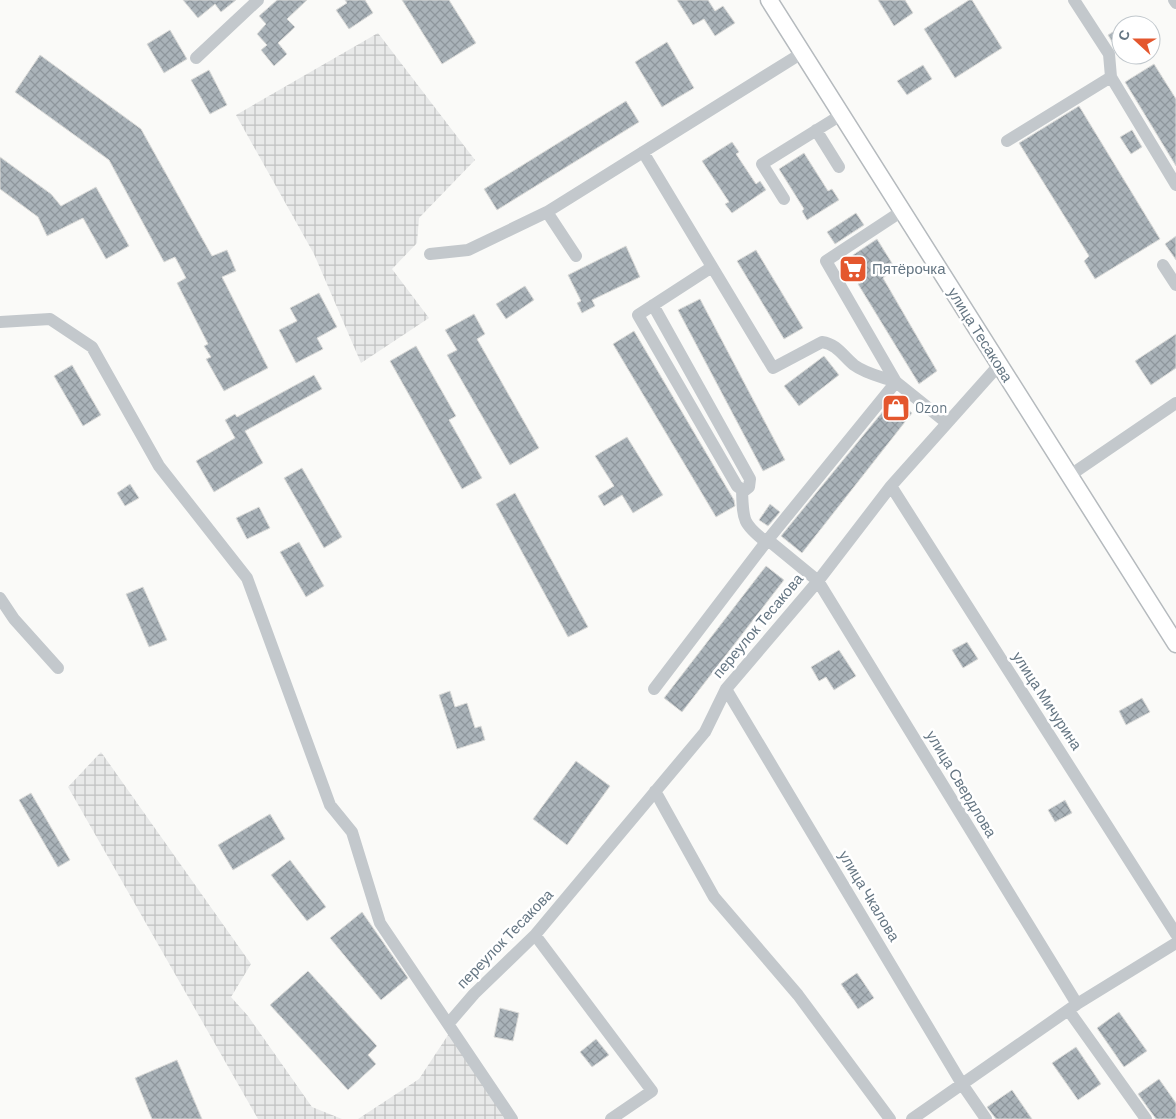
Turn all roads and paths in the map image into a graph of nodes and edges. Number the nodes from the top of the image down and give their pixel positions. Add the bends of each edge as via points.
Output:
1 (258, 0) edge
2 (769, 0) edge
3 (1074, 0) edge
4 (1174, 0) edge
5 (1176, 3) edge
6 (802, 52) junction
7 (196, 58) dead end
8 (1112, 77) junction
9 (841, 114) junction
10 (816, 130) junction
11 (1007, 141) dead end
12 (643, 152) junction
13 (838, 167) dead end
14 (1176, 184) edge
15 (784, 199) dead end
16 (902, 211) junction
17 (547, 212) junction
18 (430, 254) dead end
19 (576, 256) dead end
20 (1163, 265) dead end
21 (712, 267) junction
22 (1176, 286) edge
23 (653, 305) junction
24 (0, 322) edge
25 (999, 366) junction
26 (896, 382) junction
27 (1176, 402) edge
28 (947, 423) junction
29 (1069, 476) junction
30 (891, 486) junction
31 (742, 489) junction
32 (767, 541) junction
33 (818, 580) junction
34 (0, 598) edge
35 (1176, 644) edge
36 (58, 668) dead end
37 (654, 689) dead end
38 (726, 689) junction
39 (655, 791) junction
40 (1176, 934) edge
41 (535, 935) junction
42 (1176, 943) edge
43 (1073, 1008) junction
44 (448, 1023) junction
45 (962, 1084) junction
46 (512, 1119) edge
47 (611, 1119) edge
48 (890, 1119) edge
49 (912, 1119) edge
50 (986, 1119) edge
51 (1146, 1119) edge

1 - 7 street
2 - 6 main road, улица Тесакова
3 - 8 street via 1109,54
4 - 5 street
6 - 9 main road, улица Тесакова
6 - 12 street
8 - 11 street
8 - 14 street
9 - 10 street
9 - 16 main road, улица Тесакова
10 - 13 street
10 - 15 street via 762,164
12 - 17 street
12 - 21 street
16 - 25 main road, улица Тесакова
16 - 26 street via 826,261
17 - 18 street via 468,250
17 - 19 street
20 - 22 street
21 - 23 street
21 - 26 street via 774,368 822,342 836,348 855,366
23 - 31 street, улица Свердлова via 750,479 749,487
23 - 31 street via 638,315 737,486
24 - 44 street via 50,319 92,347 158,466 248,578 330,806 352,832 380,923
25 - 28 street, переулок Тесакова
25 - 29 main road, улица Тесакова
26 - 28 street
26 - 32 street
27 - 29 street
28 - 30 street, переулок Тесакова
29 - 35 main road, улица Тесакова
30 - 33 street, переулок Тесакова
30 - 40 street, улица Мичурина
31 - 32 street, улица Свердлова via 743,520
32 - 33 street, улица Свердлова
32 - 37 street
33 - 38 street, переулок Тесакова
33 - 43 street, улица Свердлова
34 - 36 street via 14,619
38 - 39 street, переулок Тесакова via 705,732
38 - 45 street, улица Чкалова
39 - 41 street, переулок Тесакова
39 - 48 street via 714,897 798,995
41 - 44 street, переулок Тесакова
41 - 47 street via 652,1091
42 - 43 street
43 - 45 street
43 - 51 street, улица Свердлова
44 - 46 street
45 - 49 street
45 - 50 street, улица Чкалова

